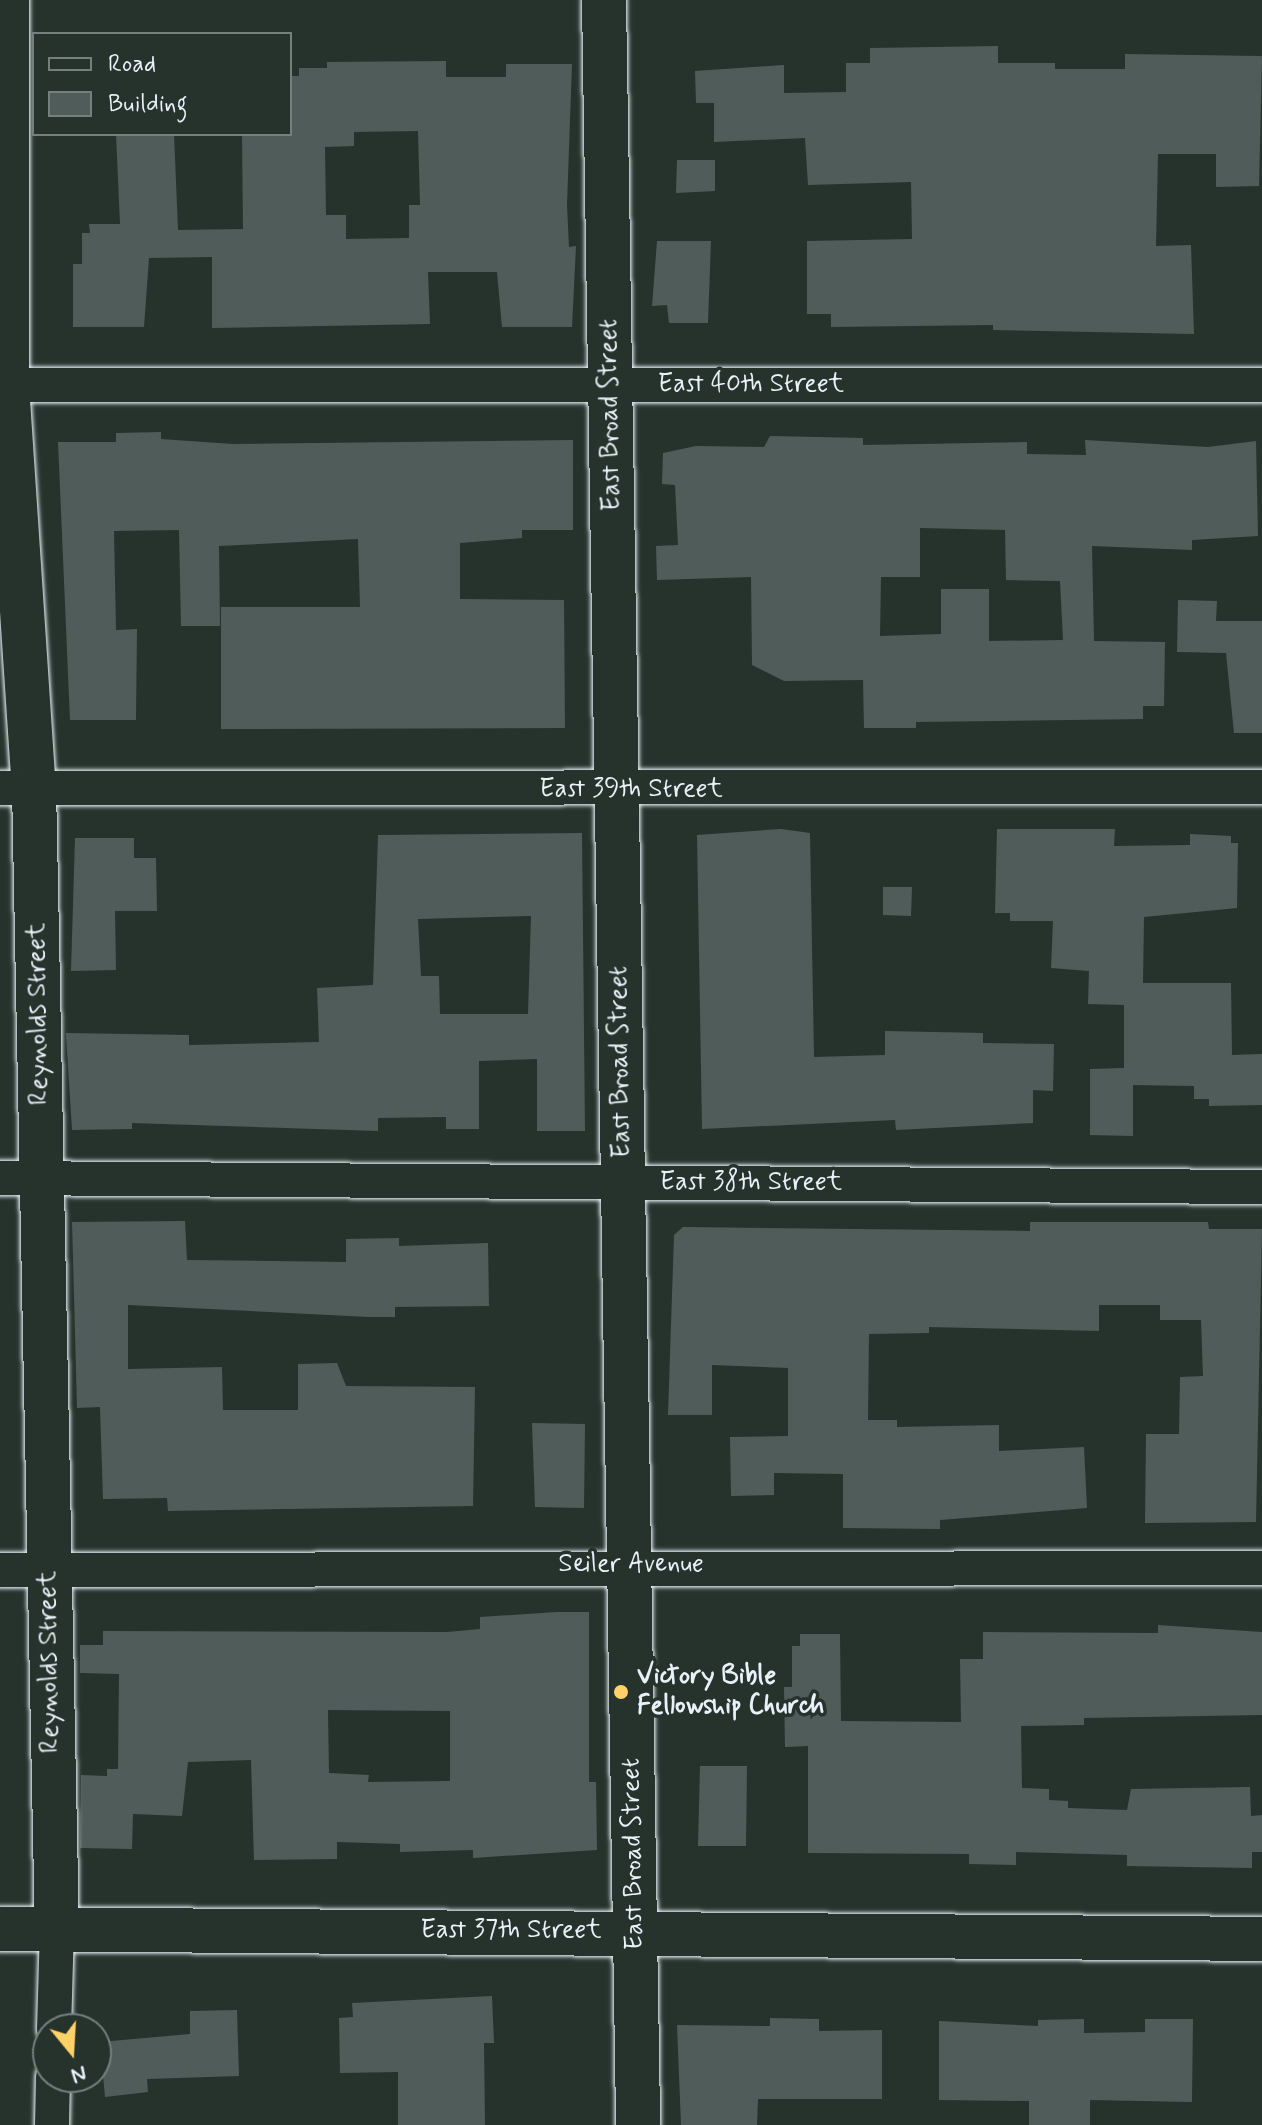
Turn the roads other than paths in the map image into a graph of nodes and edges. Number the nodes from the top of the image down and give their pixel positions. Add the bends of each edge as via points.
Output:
1 (7, 0) edge
2 (604, 0) edge
3 (4, 385) edge
4 (610, 385) junction
5 (1262, 385) edge
6 (17, 787) edge
7 (1262, 787) edge
8 (617, 790) junction
9 (21, 1178) edge
10 (624, 1182) junction
11 (1262, 1187) edge
12 (630, 1564) junction
13 (1262, 1568) edge
14 (0, 1570) edge
15 (48, 1570) junction
16 (0, 1929) edge
17 (57, 1930) junction
18 (636, 1931) junction
19 (1262, 1939) edge
20 (54, 2013) edge
21 (53, 2093) edge
22 (52, 2125) edge
23 (638, 2125) edge

1 - 3 main road, Reynolds Street
2 - 4 main road, East Broad Street
3 - 4 street, East 40th Street
3 - 6 main road, Reynolds Street
4 - 5 street, East 40th Street
4 - 8 main road, East Broad Street
6 - 8 street, East 39th Street
6 - 9 main road, Reynolds Street
7 - 8 street, East 39th Street
8 - 10 main road, East Broad Street
9 - 10 street, East 38th Street
9 - 15 main road, Reynolds Street
10 - 11 street, East 38th Street
10 - 12 main road, East Broad Street
12 - 13 street, Seiler Avenue
12 - 15 street, Seiler Avenue
12 - 18 main road, East Broad Street
14 - 15 street, Seiler Avenue
15 - 17 main road, Reynolds Street
16 - 17 main road, East 37th Street
17 - 18 main road, East 37th Street
17 - 20 street, Reynolds Street
18 - 19 main road, East 37th Street
18 - 23 main road, East Broad Street
21 - 22 street

